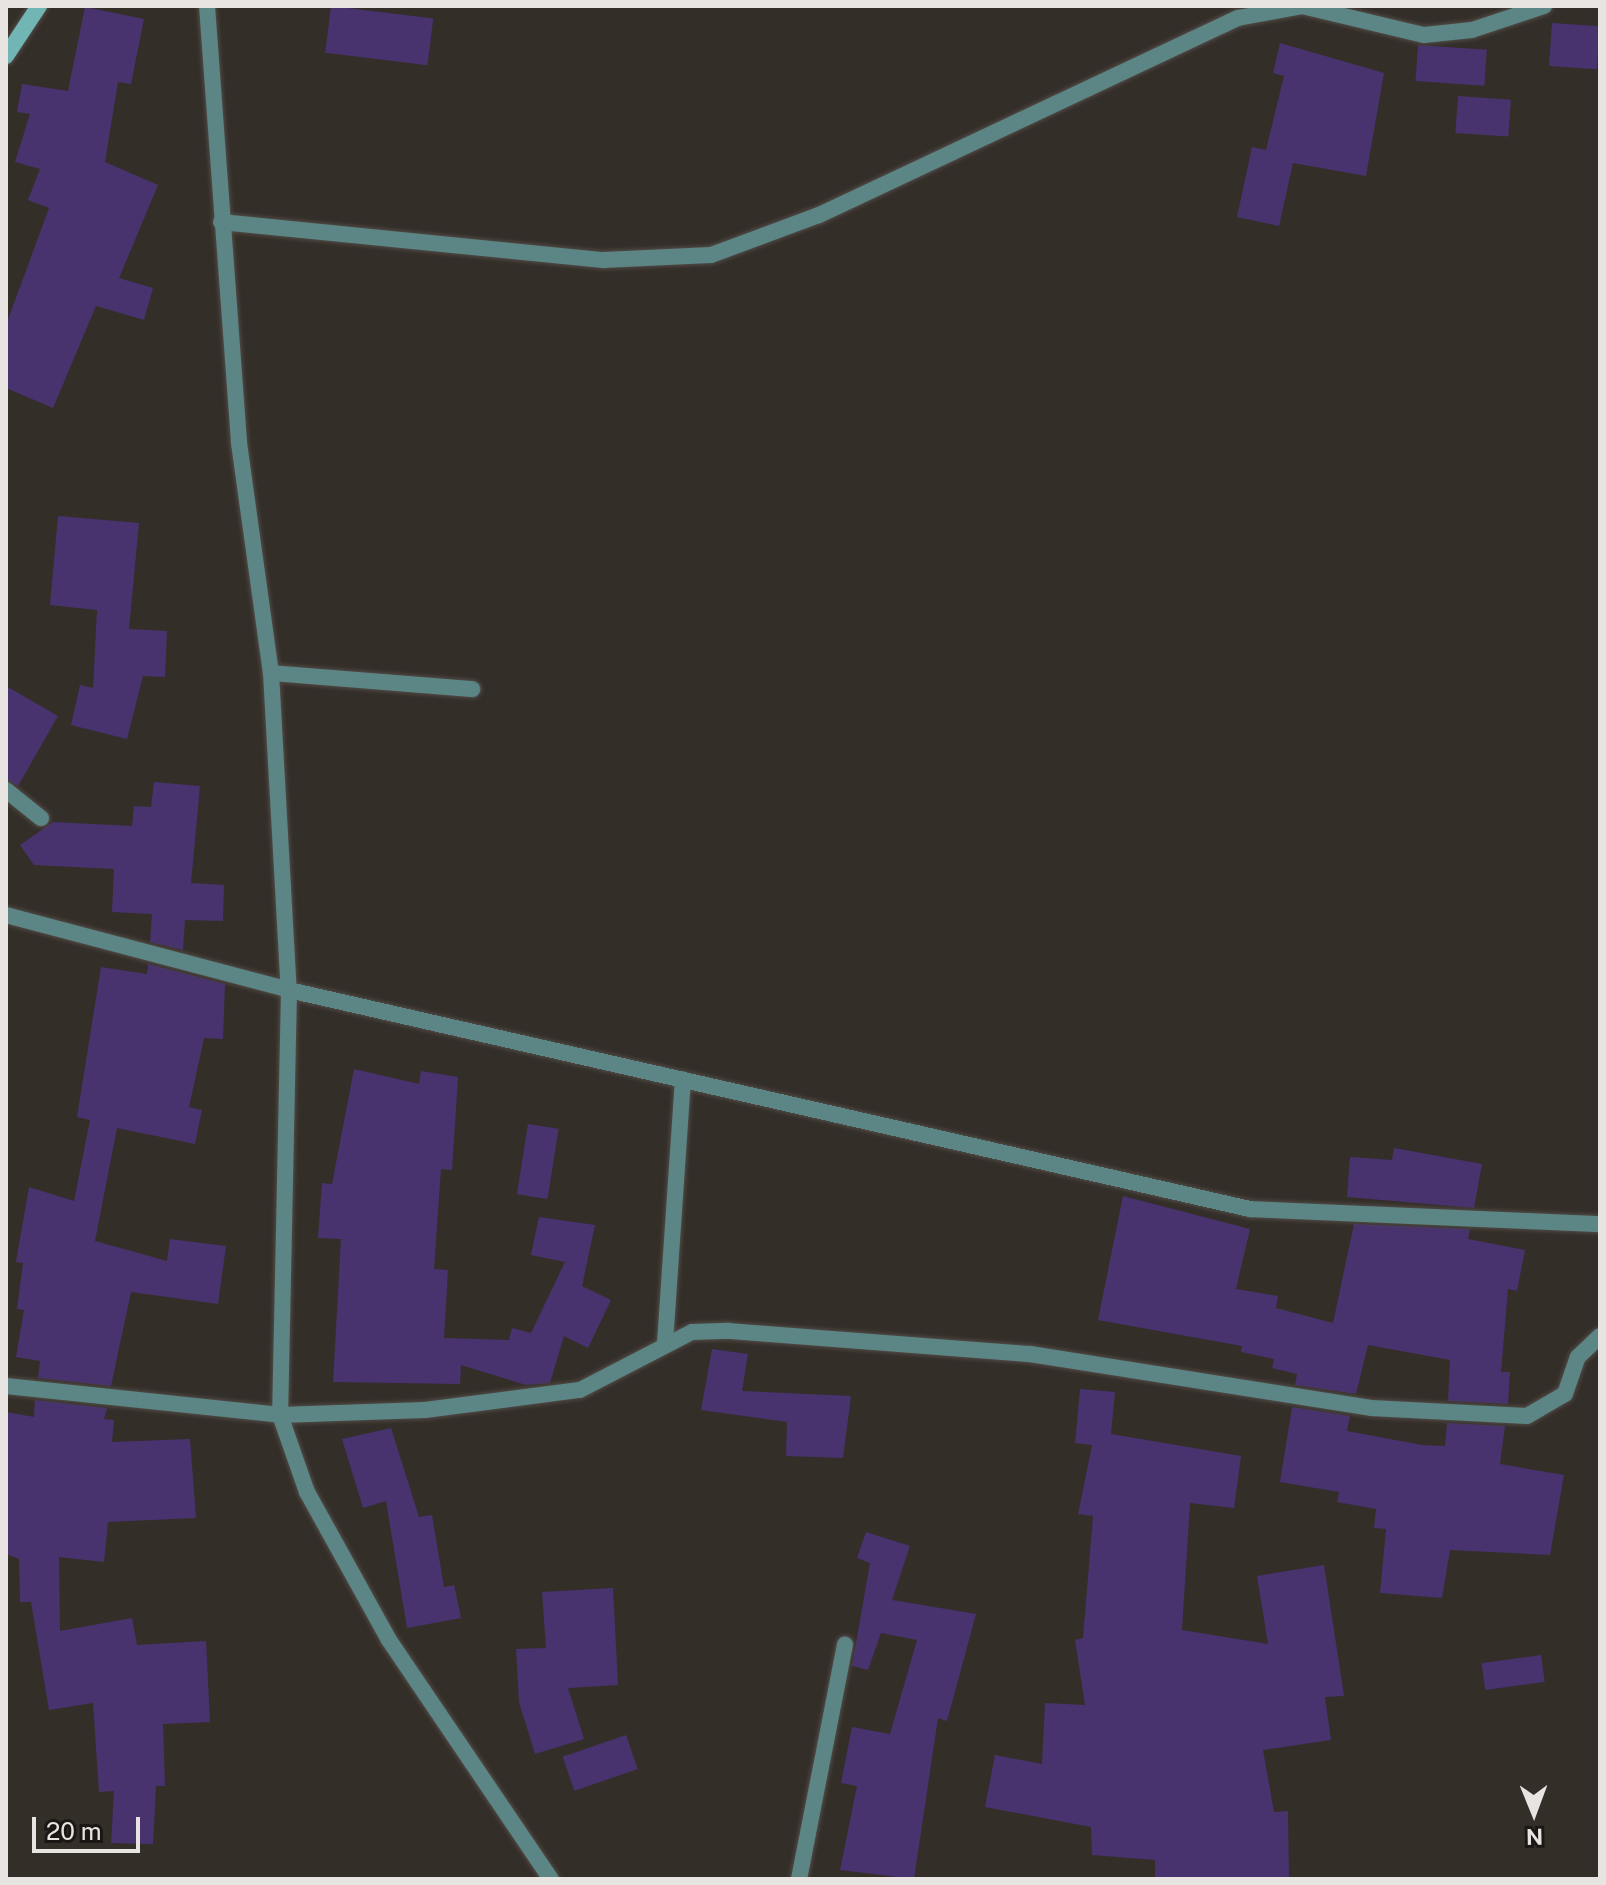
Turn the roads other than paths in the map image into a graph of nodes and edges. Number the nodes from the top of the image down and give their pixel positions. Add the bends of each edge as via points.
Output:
1 (39, 6) edge
2 (207, 6) edge
3 (1544, 6) edge
4 (1284, 8) edge
5 (6, 56) edge
6 (221, 222) junction
7 (271, 673) junction
8 (472, 689) dead end
9 (6, 790) edge
10 (41, 818) dead end
11 (6, 915) edge
12 (289, 990) junction
13 (683, 1080) junction
14 (1600, 1224) edge
15 (1600, 1336) edge
16 (665, 1343) junction
17 (6, 1386) edge
18 (280, 1415) junction
19 (845, 1644) dead end
20 (551, 1879) edge
21 (799, 1879) edge

1 - 5 street
2 - 6 street
3 - 4 street via 1472,30 1424,35 1302,6
4 - 6 street via 1238,18 819,215 711,255 603,260
6 - 7 street via 239,443
7 - 8 street
7 - 12 street
9 - 10 street
11 - 12 street
12 - 13 street
12 - 18 street
13 - 14 street via 1250,1209
13 - 16 street
15 - 16 street via 1578,1357 1565,1394 1527,1416 1371,1408 1030,1354 729,1331 692,1332
16 - 18 street via 615,1377 580,1390 425,1410
17 - 18 street
18 - 20 street via 307,1492 354,1580
19 - 21 street

